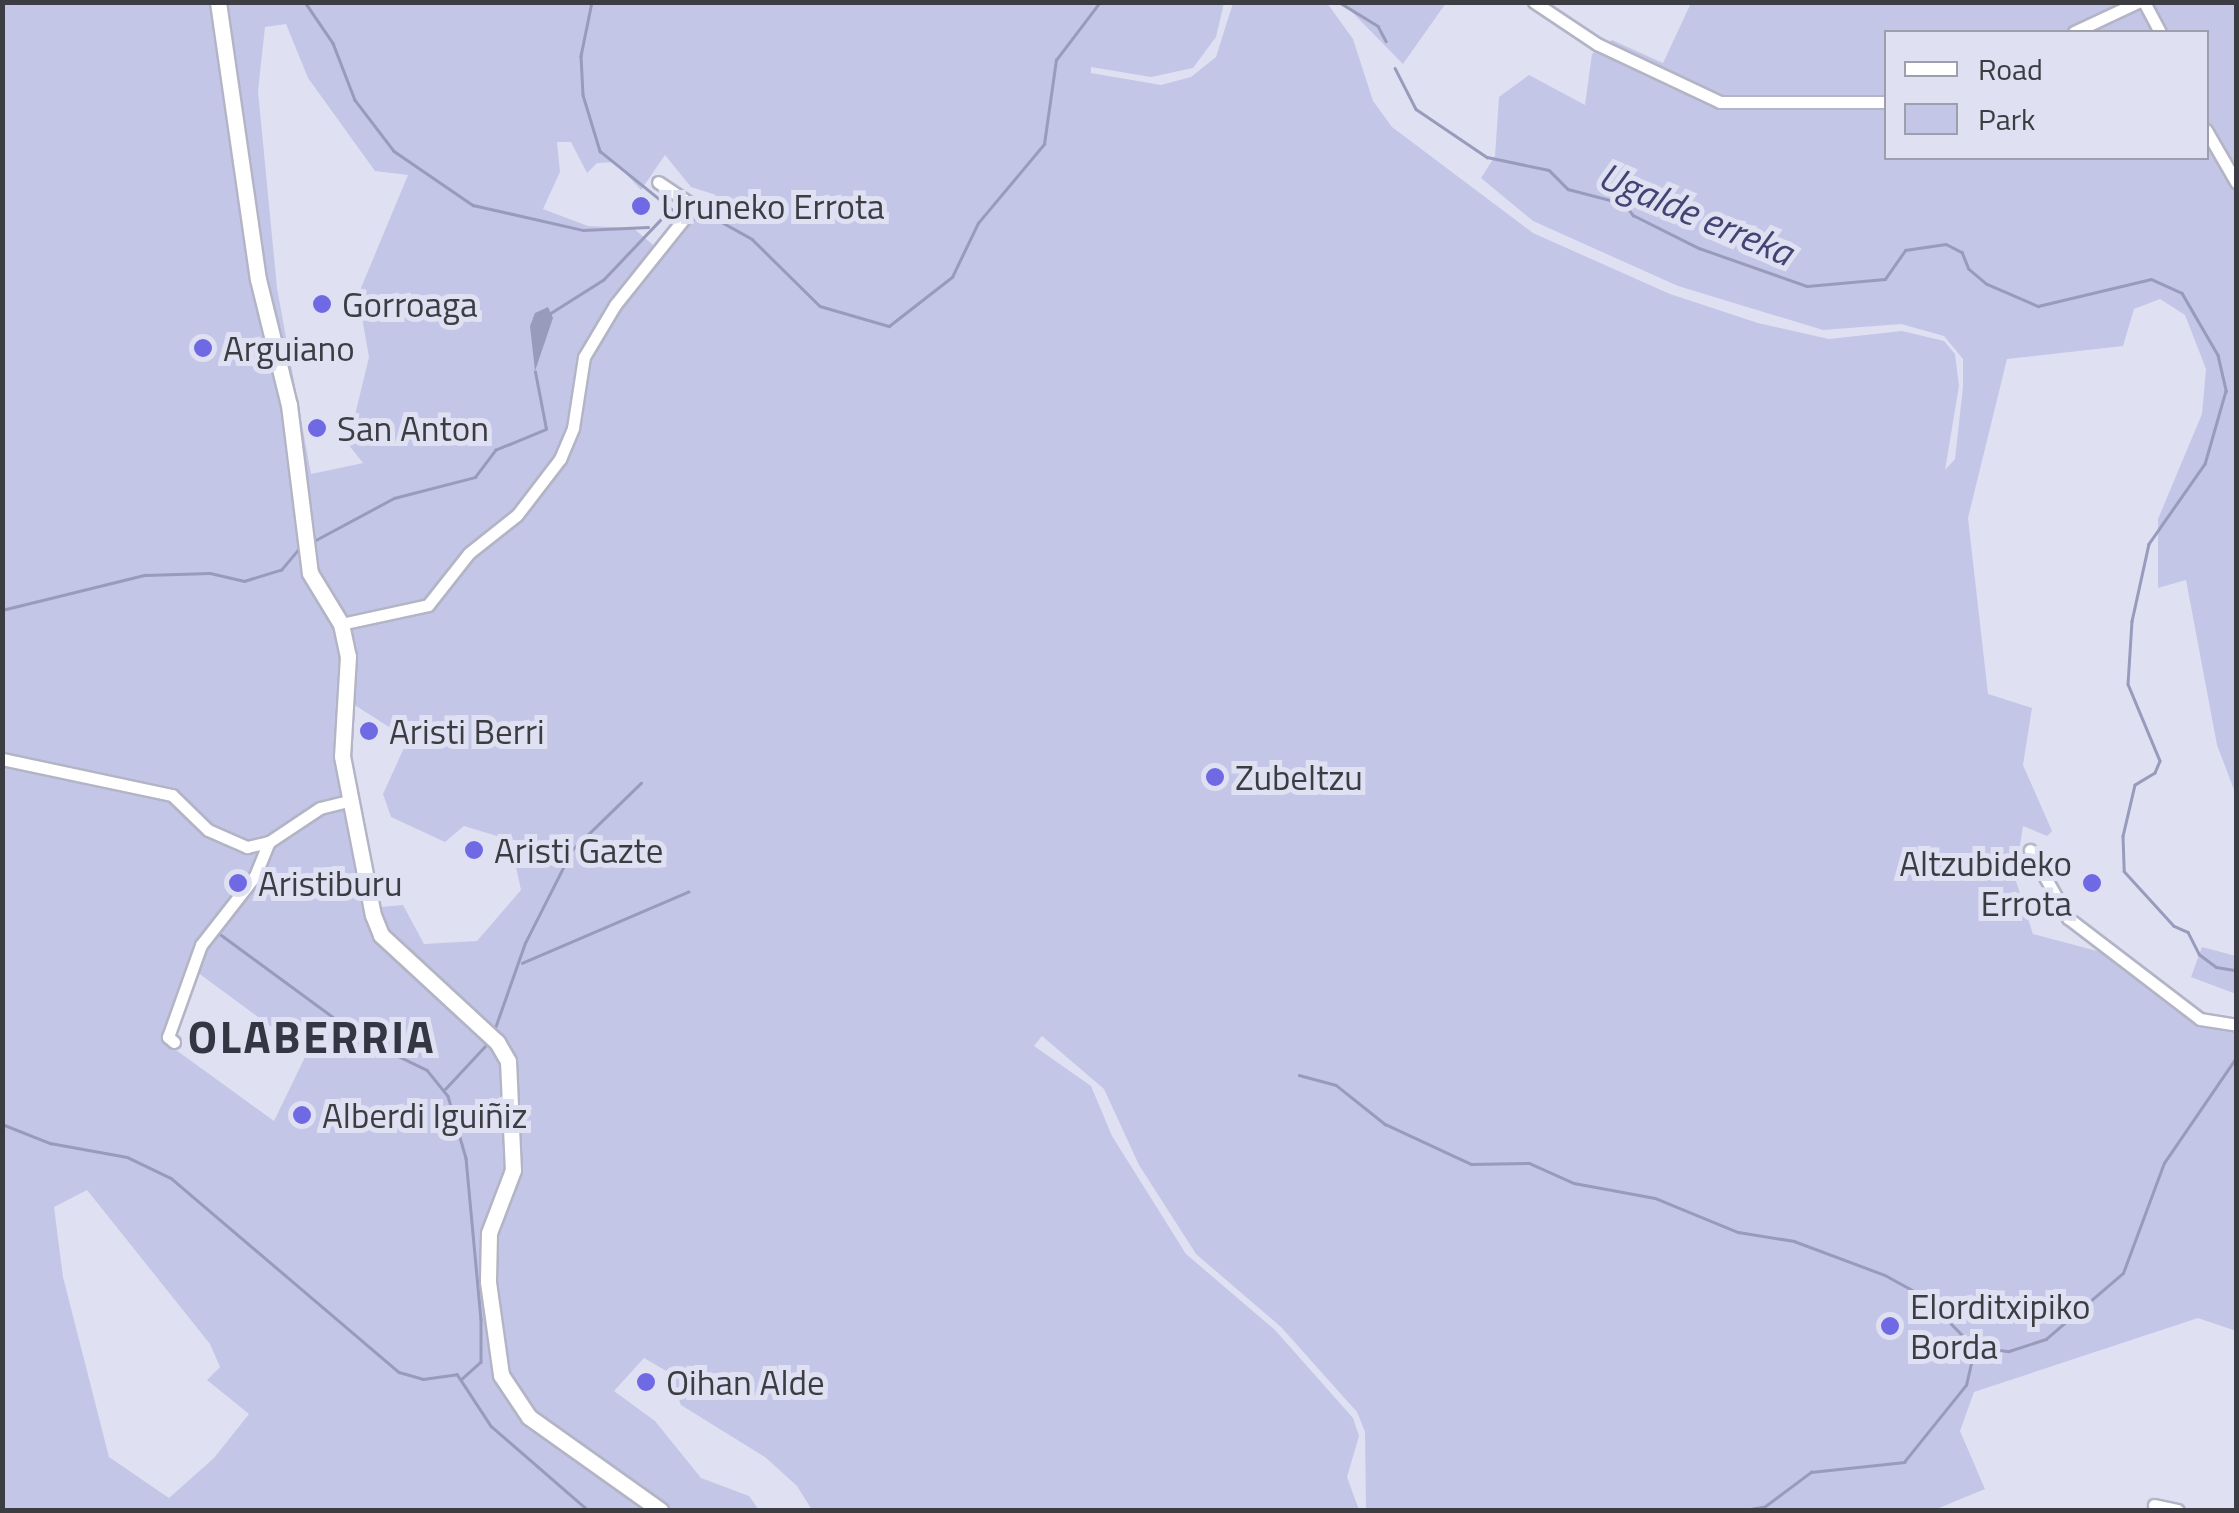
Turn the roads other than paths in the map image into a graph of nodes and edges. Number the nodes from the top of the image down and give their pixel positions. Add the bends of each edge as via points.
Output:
1 (218, 2) edge
2 (1534, 2) edge
3 (2141, 2) edge
4 (2078, 30) edge
5 (2159, 30) edge
6 (1884, 102) edge
7 (2209, 135) edge
8 (658, 182) dead end
9 (2236, 182) edge
10 (341, 624) junction
11 (2, 759) edge
12 (351, 800) junction
13 (269, 842) junction
14 (2030, 850) dead end
15 (2236, 1025) edge
16 (174, 1042) dead end
17 (2154, 1505) dead end
18 (660, 1510) edge
19 (2177, 1510) edge

1 - 10 street via 258,279 289,406 310,573
2 - 6 street via 1597,44 1720,102
3 - 4 street
3 - 5 street
7 - 9 street
8 - 10 street via 694,206 584,356 567,444 517,515 469,553 428,605
10 - 12 street via 348,656 342,756
11 - 13 street via 172,795 226,842
12 - 13 street via 320,808
12 - 18 street via 381,935 496,1042 508,1061 512,1170 489,1233 488,1282 501,1376 529,1417
13 - 16 street via 255,876 201,944 168,1037
14 - 15 street via 2068,918 2200,1018
17 - 19 street

